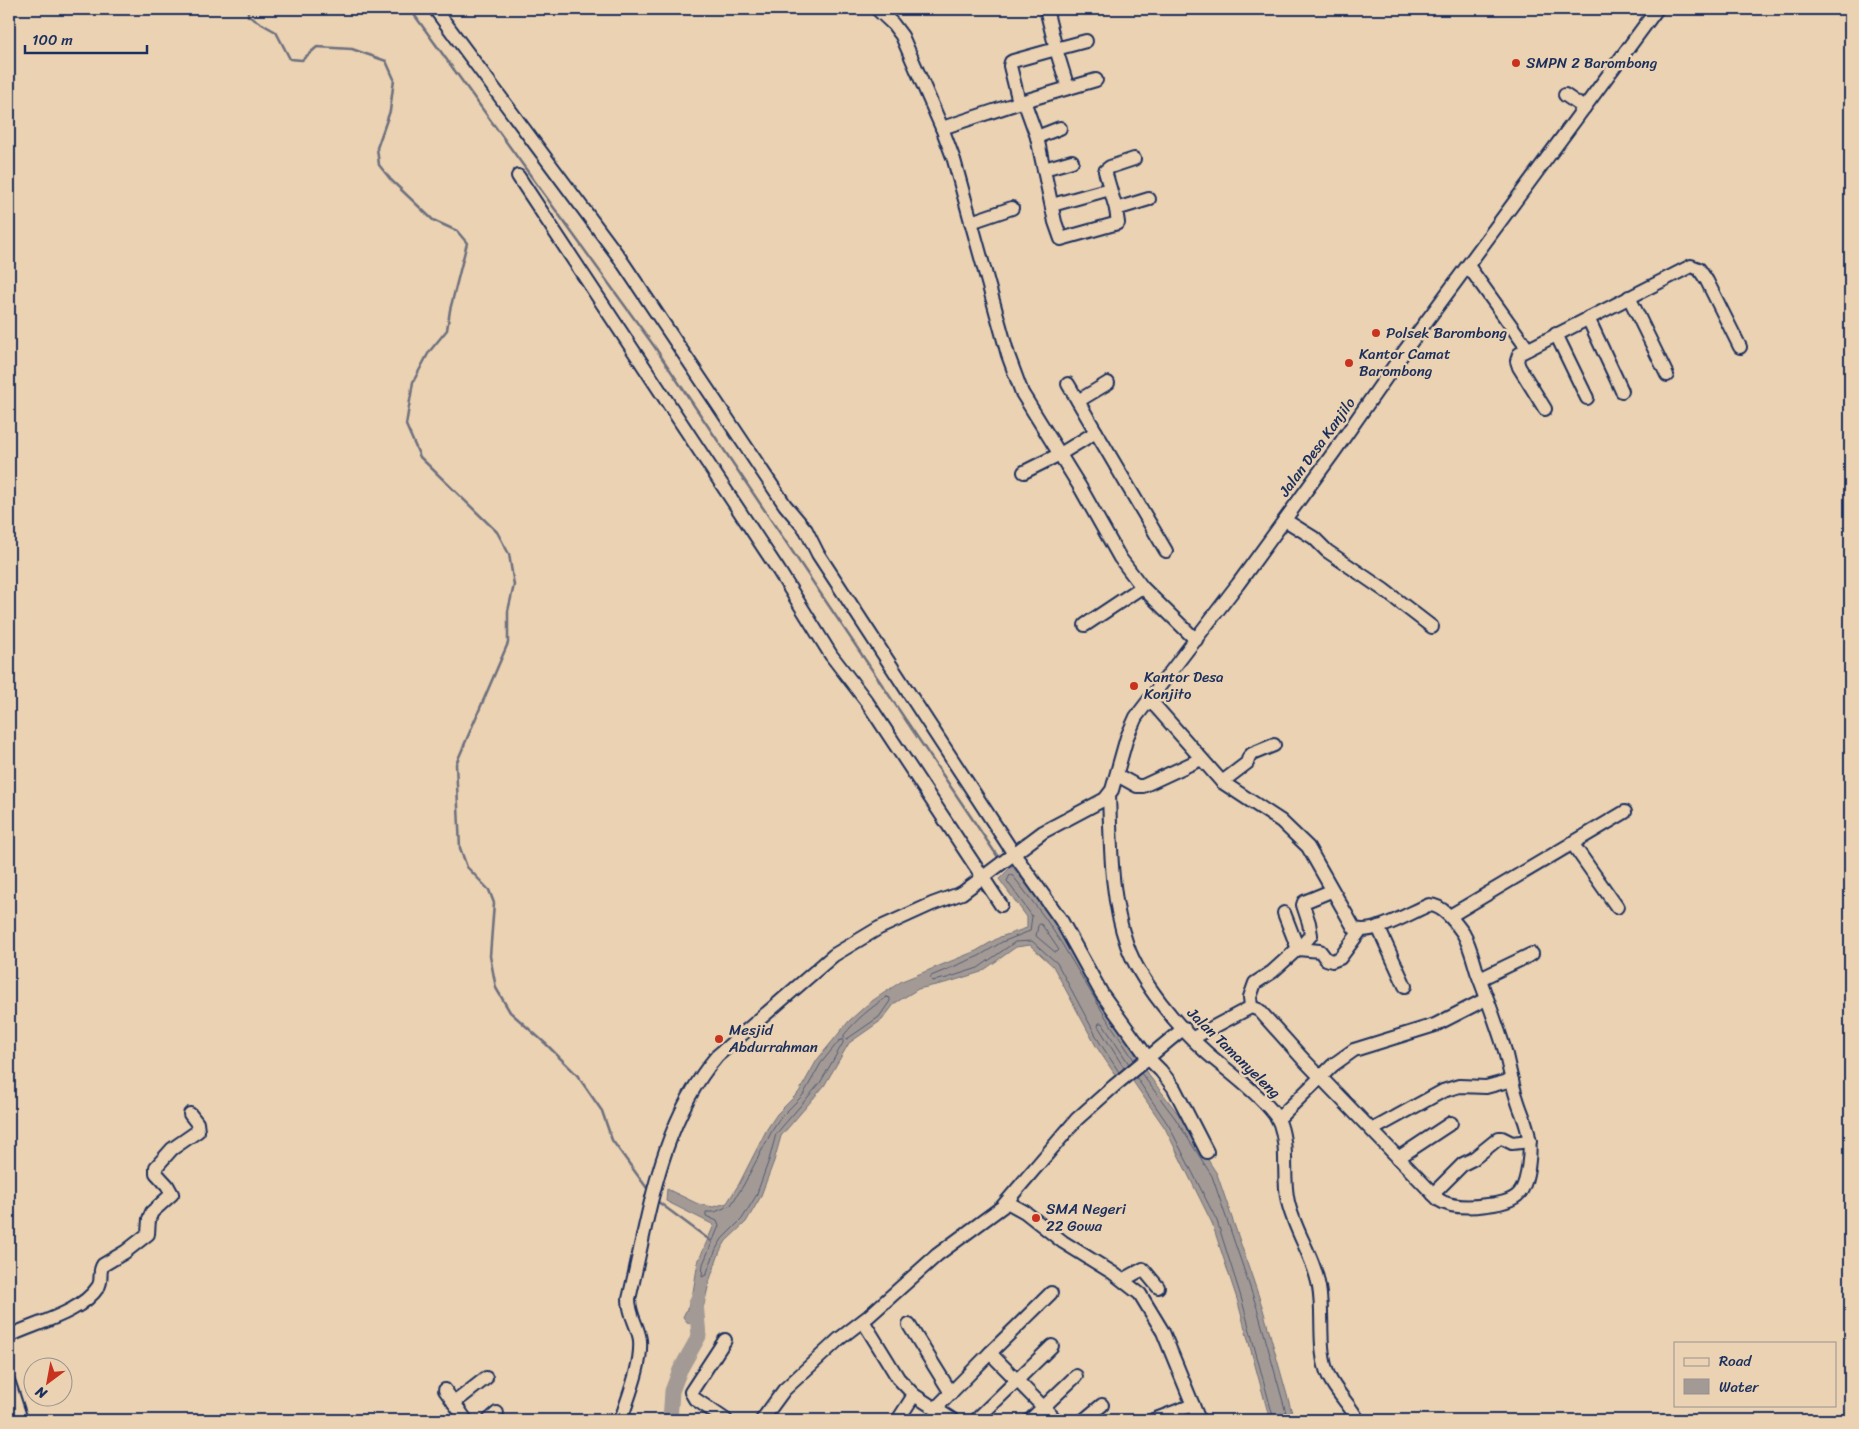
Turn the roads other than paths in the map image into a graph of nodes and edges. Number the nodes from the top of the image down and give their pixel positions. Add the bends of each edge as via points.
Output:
1 (435, 9) edge
2 (877, 9) edge
3 (1658, 9) edge
4 (1047, 13) dead end
5 (1086, 40) dead end
6 (1056, 49) junction
7 (1096, 80) dead end
8 (1068, 88) junction
9 (1565, 95) dead end
10 (1022, 102) junction
11 (1584, 108) junction
12 (942, 128) junction
13 (1060, 128) dead end
14 (1037, 136) junction
15 (1134, 159) dead end
16 (1072, 161) dead end
17 (1044, 170) junction
18 (518, 176) dead end
19 (1110, 189) junction
20 (1149, 199) dead end
21 (1052, 205) junction
22 (1012, 208) dead end
23 (1116, 209) junction
24 (970, 222) junction
25 (1469, 266) junction
26 (1629, 297) junction
27 (1588, 318) junction
28 (1556, 334) junction
29 (1740, 347) dead end
30 (1527, 348) junction
31 (1667, 375) dead end
32 (1108, 383) dead end
33 (1068, 384) dead end
34 (1622, 391) dead end
35 (1587, 398) dead end
36 (1078, 401) junction
37 (1545, 409) dead end
38 (1096, 432) junction
39 (1060, 454) junction
40 (1024, 472) dead end
41 (1285, 520) junction
42 (1166, 551) dead end
43 (1142, 588) junction
44 (1086, 625) dead end
45 (1432, 627) dead end
46 (1196, 640) junction
47 (1150, 700) junction
48 (1274, 745) dead end
49 (1200, 759) junction
50 (1117, 775) junction
51 (1222, 782) junction
52 (1109, 795) junction
53 (1625, 812) dead end
54 (1572, 844) junction
55 (1012, 855) junction
56 (985, 877) junction
57 (1331, 890) junction
58 (1001, 906) dead end
59 (1617, 907) dead end
60 (1284, 913) dead end
61 (1450, 916) junction
62 (1378, 927) junction
63 (1360, 931) junction
64 (1298, 949) junction
65 (1532, 954) dead end
66 (1480, 979) junction
67 (1405, 986) dead end
68 (1486, 999) junction
69 (1251, 1007) junction
70 (1184, 1028) junction
71 (1193, 1038) junction
72 (1145, 1060) junction
73 (1320, 1077) junction
74 (1512, 1080) junction
75 (190, 1114) dead end
76 (1278, 1119) junction
77 (1451, 1123) dead end
78 (1372, 1130) junction
79 (1530, 1141) junction
80 (1207, 1152) dead end
81 (1398, 1158) junction
82 (1433, 1194) junction
83 (1007, 1202) junction
84 (1123, 1280) junction
85 (1158, 1287) dead end
86 (1051, 1293) dead end
87 (863, 1321) junction
88 (909, 1324) dead end
89 (9, 1336) edge
90 (725, 1340) dead end
91 (1052, 1346) dead end
92 (990, 1354) junction
93 (1076, 1376) dead end
94 (486, 1378) dead end
95 (1016, 1380) junction
96 (9, 1383) edge
97 (445, 1390) dead end
98 (951, 1392) junction
99 (914, 1395) junction
100 (454, 1403) junction
101 (1102, 1405) dead end
102 (1193, 1405) junction
103 (1044, 1408) junction
104 (935, 1409) junction
105 (21, 1420) edge
106 (466, 1420) edge
107 (621, 1420) edge
108 (726, 1420) edge
109 (762, 1420) edge
110 (898, 1420) edge
111 (953, 1420) edge
112 (976, 1420) edge
113 (1030, 1420) edge
114 (1056, 1420) edge
115 (1084, 1420) edge
116 (1153, 1420) edge
117 (1199, 1420) edge
118 (1358, 1420) edge

1 - 55 street via 619,257 785,505 806,530 818,554
2 - 12 street via 902,36
3 - 11 street, Jalan Desa Kanjilo
4 - 6 street
5 - 6 street
6 - 8 street
6 - 10 street via 1011,62
7 - 8 street
8 - 10 street
9 - 11 street
10 - 12 street
10 - 14 street
11 - 25 street, Jalan Desa Kanjilo
12 - 24 street
13 - 14 street
14 - 17 street
15 - 19 street via 1106,170
16 - 17 street
17 - 21 street
18 - 56 street via 831,655 867,702
19 - 21 street
19 - 23 street
20 - 23 street
21 - 23 street via 1059,238 1063,240 1117,224
22 - 24 street
24 - 39 street via 1014,376 1027,404
25 - 30 street
25 - 41 street, Jalan Desa Kanjilo
26 - 27 street
26 - 29 street via 1691,266 1699,269 1708,280
26 - 31 street
27 - 28 street
27 - 34 street
28 - 30 street
28 - 35 street
30 - 37 street via 1519,354 1517,361
32 - 36 street
33 - 36 street
36 - 38 street
38 - 39 street
38 - 42 street
39 - 40 street
39 - 43 street via 1120,558
41 - 45 street via 1314,538 1327,551
41 - 46 street, Jalan Desa Kanjilo
43 - 44 street
43 - 46 street
46 - 47 street, Jalan Desa Kanjilo
47 - 49 street
47 - 50 street, Jalan Desa Kanjilo via 1130,730
48 - 51 street via 1252,754 1246,764
49 - 50 street via 1143,786
49 - 51 street
50 - 52 street, Jalan Desa Kanjilo
51 - 57 street via 1277,818 1301,839
52 - 55 street via 1043,832
52 - 70 street, Jalan Tamanyeleng via 1115,892 1126,944 1154,993
53 - 54 street
54 - 59 street
54 - 61 street
55 - 56 street
55 - 72 street via 1061,920 1098,988
56 - 58 street
56 - 107 street via 962,893 879,928 834,955 717,1056 700,1080 667,1144 651,1204 629,1299 640,1339 639,1356
57 - 63 street via 1349,923
57 - 64 street via 1302,905 1311,933
60 - 64 street
61 - 62 street via 1429,905
61 - 66 street via 1463,934
62 - 63 street
62 - 67 street
63 - 64 street via 1340,958 1332,961 1320,951
64 - 69 street via 1255,983 1250,996
65 - 66 street
66 - 68 street
68 - 73 street via 1435,1025 1354,1050
68 - 74 street
69 - 71 street
69 - 73 street via 1259,1010
70 - 71 street, Jalan Tamanyeleng
70 - 72 street
71 - 76 street, Jalan Tamanyeleng
72 - 80 street via 1160,1071 1174,1088
72 - 83 street via 1077,1119
73 - 76 street
73 - 78 street
74 - 78 street via 1486,1087 1459,1086 1443,1091
74 - 79 street
75 - 89 street via 197,1123 198,1131 172,1149 156,1167 156,1173 172,1194 152,1212 148,1234 103,1265 100,1285 85,1302
76 - 118 street, Jalan Tamanyeleng via 1286,1152 1289,1204 1319,1288 1326,1369 1334,1387
77 - 81 street
78 - 81 street
79 - 82 street via 1512,1144 1499,1138 1463,1164
79 - 82 street via 1525,1181 1514,1198 1494,1204 1456,1205 1442,1202
81 - 82 street
83 - 84 street
83 - 87 street via 937,1256
84 - 85 street via 1143,1269
84 - 102 street via 1140,1294 1163,1332
86 - 92 street
87 - 99 street via 893,1372
87 - 109 street via 784,1390
88 - 98 street
90 - 108 street via 690,1392
91 - 95 street
92 - 95 street
92 - 98 street
93 - 103 street
94 - 100 street
95 - 103 street
95 - 112 street
96 - 105 street
97 - 100 street
98 - 104 street
99 - 104 street
99 - 110 street
100 - 106 street
101 - 115 street
102 - 116 street
102 - 117 street
103 - 113 street
103 - 114 street
104 - 111 street

